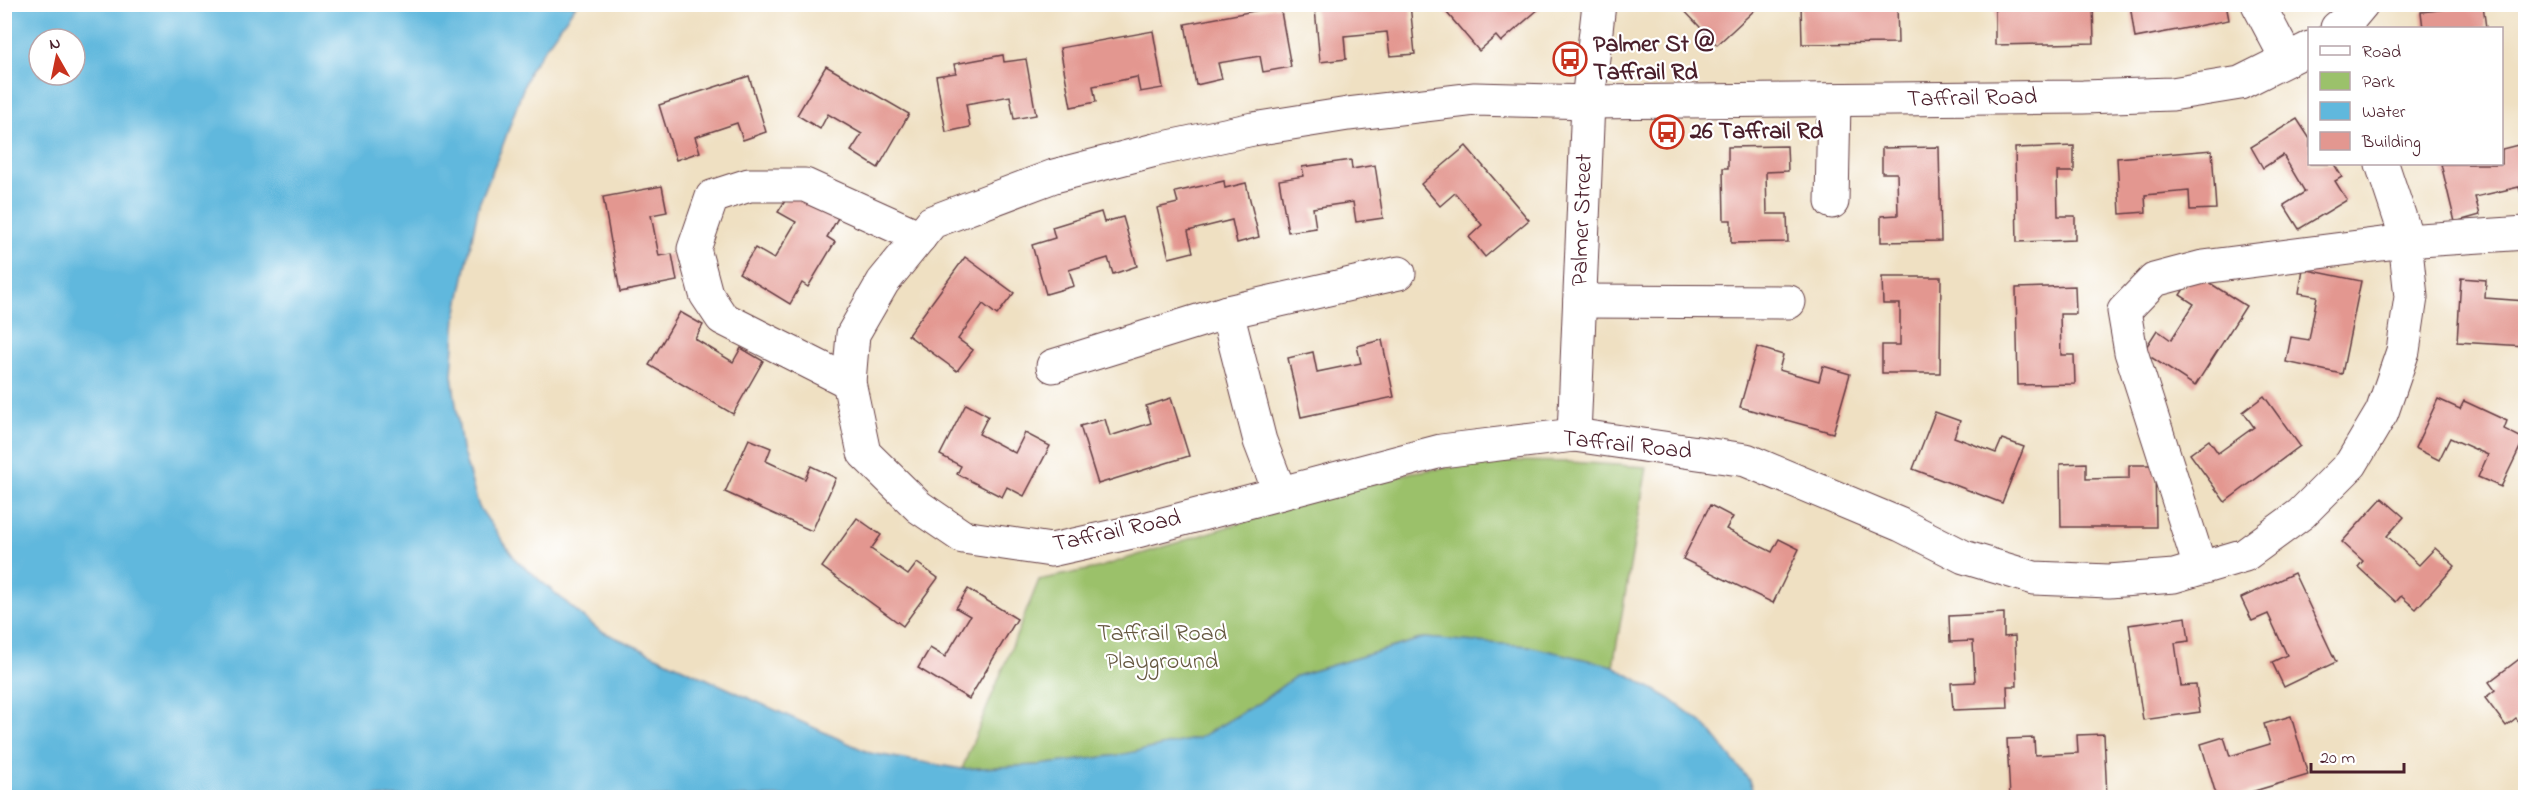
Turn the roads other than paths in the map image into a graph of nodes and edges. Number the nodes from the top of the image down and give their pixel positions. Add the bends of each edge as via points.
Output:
1 (1599, 4) edge
2 (2258, 4) edge
3 (2362, 4) edge
4 (2338, 27) edge
5 (2298, 54) edge
6 (1834, 100) junction
7 (1588, 102) junction
8 (2382, 165) edge
9 (1832, 202) dead end
10 (2526, 233) edge
11 (920, 237) junction
12 (2405, 241) junction
13 (1399, 273) dead end
14 (1580, 302) junction
15 (1789, 302) dead end
16 (1227, 312) junction
17 (1053, 366) dead end
18 (849, 382) junction
19 (1575, 435) junction
20 (1280, 493) junction
21 (2200, 567) junction

1 - 7 street, Palmer Street
2 - 5 street
3 - 4 street
5 - 6 street, Taffrail Road via 2240,83 2172,94
6 - 7 street, Taffrail Road
6 - 9 street
7 - 11 street, Taffrail Road via 1474,99 1253,129 1054,176 932,222
7 - 14 street, Palmer Street
8 - 12 street, Taffrail Road
10 - 12 street
11 - 18 street, Taffrail Road via 884,282 853,334
11 - 18 street via 805,185 750,185 712,197 694,249 706,294 722,318
12 - 21 street, Taffrail Road via 2410,297 2403,351 2382,412 2351,464 2301,514 2245,555
12 - 21 street via 2203,267 2154,280 2124,311 2131,352
13 - 16 street
14 - 15 street
14 - 19 street, Palmer Street
16 - 17 street
16 - 20 street via 1260,441
18 - 20 street, Taffrail Road via 864,453 919,507 963,537 1051,550
19 - 20 street, Taffrail Road via 1441,451
19 - 21 street, Taffrail Road via 1746,460 1901,525 1964,557 2034,578 2109,581 2174,576

